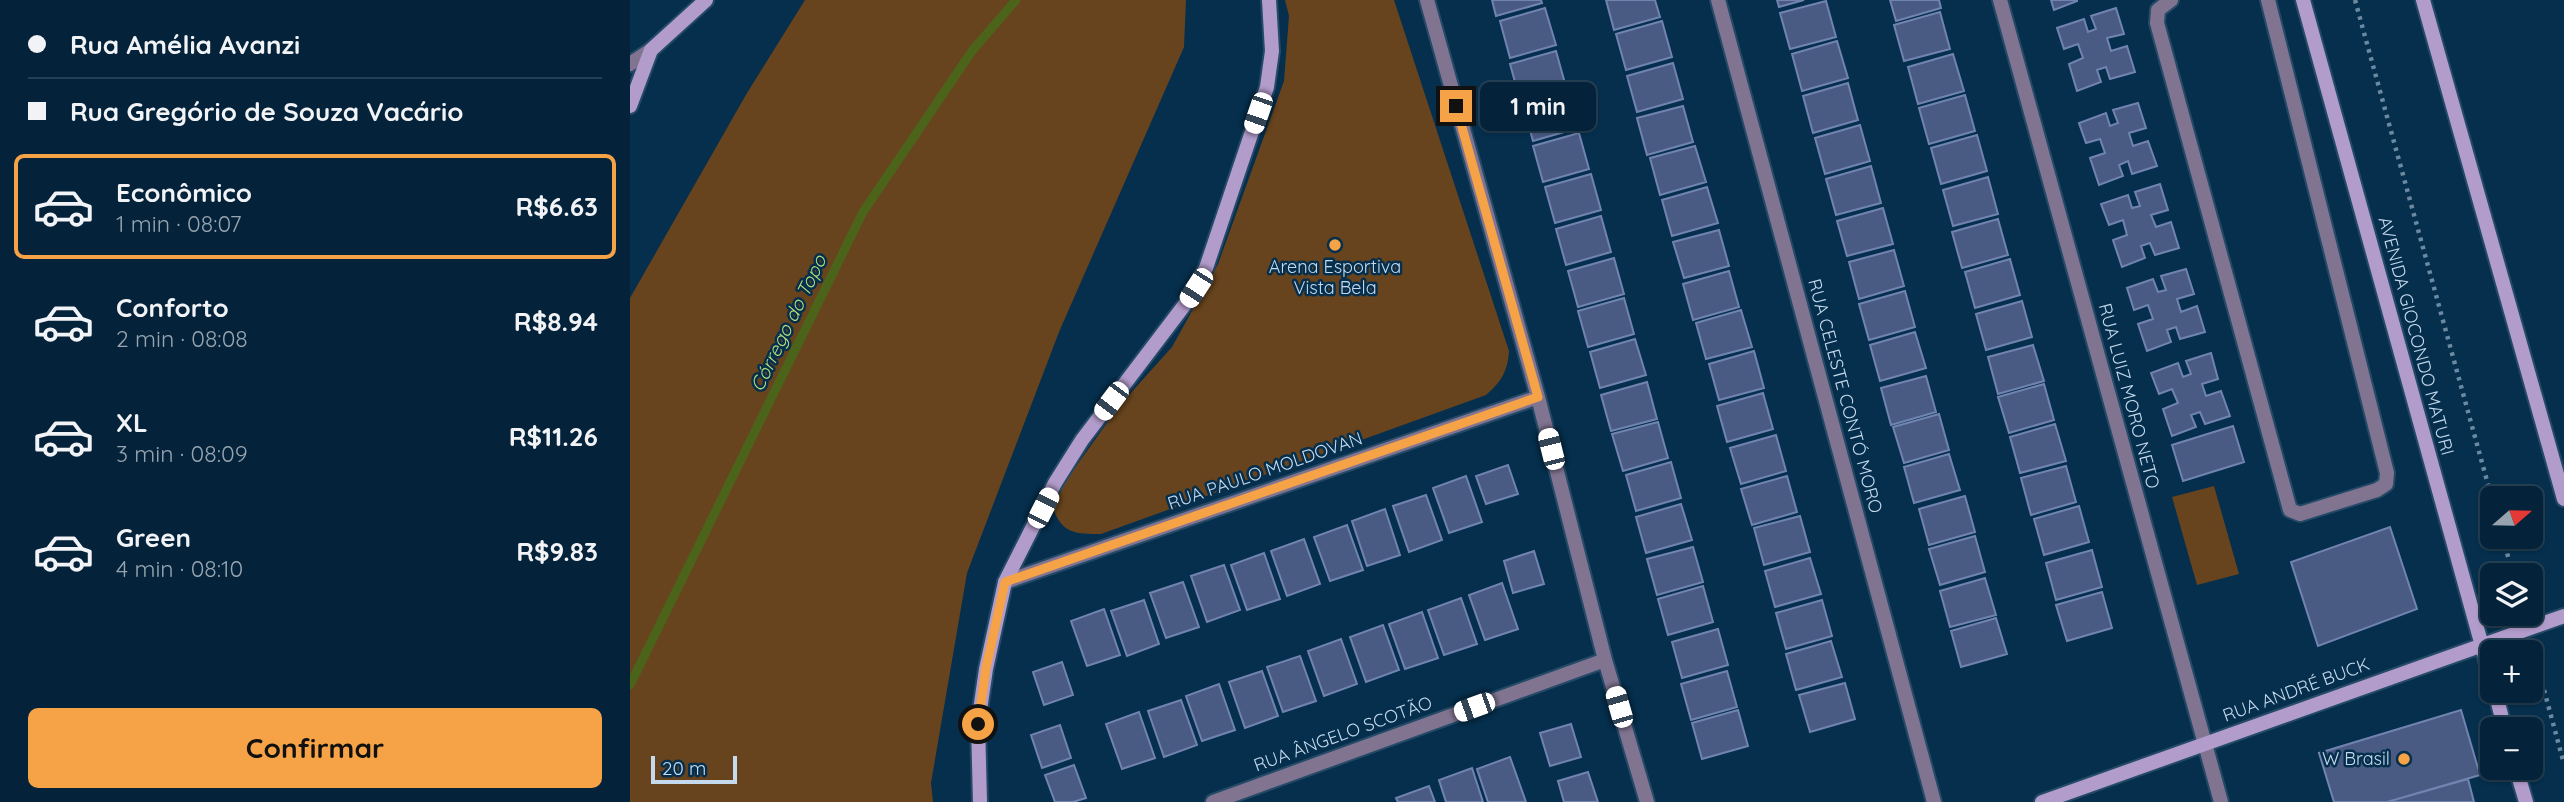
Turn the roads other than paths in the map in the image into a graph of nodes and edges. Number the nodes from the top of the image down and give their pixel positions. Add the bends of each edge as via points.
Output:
1 (706, 0) edge
2 (1269, 0) edge
3 (1427, 0) edge
4 (1718, 0) edge
5 (2000, 0) edge
6 (2171, 0) edge
7 (2268, 0) edge
8 (2303, 0) edge
9 (2423, 0) edge
10 (651, 50) junction
11 (630, 64) edge
12 (630, 106) edge
13 (1538, 397) junction
14 (2564, 499) edge
15 (1005, 582) junction
16 (2564, 616) edge
17 (2480, 640) edge
18 (2494, 640) edge
19 (2480, 644) edge
20 (1605, 660) junction
21 (2204, 743) junction
22 (2520, 780) edge
23 (979, 802) edge
24 (1213, 802) edge
25 (1647, 802) edge
26 (1934, 802) edge
27 (2042, 802) edge
28 (2221, 802) edge
29 (2526, 802) edge

1 - 10 street
2 - 15 street via 1272,51 1267,87 1206,268 1186,303 1082,440
3 - 13 street
4 - 26 street, RUA CELESTE CONTÓ MORO
5 - 21 street, RUA LUIZ MORO NETO
6 - 7 street via 2158,10 2157,23 2290,510 2300,514 2377,490 2386,484 2387,473
8 - 17 street, AVENIDA GIOCONDO MATURI
9 - 14 street
10 - 11 street
10 - 12 street
13 - 15 street, RUA PAULO MOLDOVAN
13 - 20 street
15 - 23 street via 978,724
16 - 18 street, RUA ANDRÉ BUCK
19 - 21 street, RUA ANDRÉ BUCK
20 - 24 street, RUA ÂNGELO SCOTÃO
20 - 25 street
21 - 27 street, RUA ANDRÉ BUCK
21 - 28 street, RUA LUIZ MORO NETO
22 - 29 street

